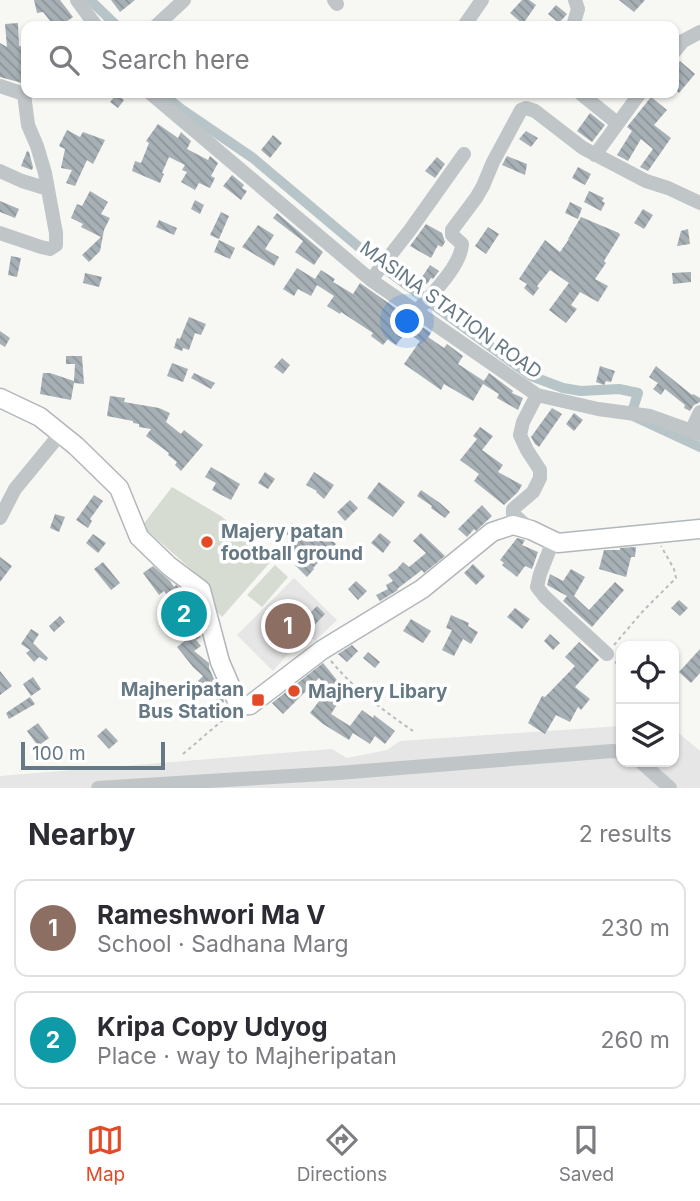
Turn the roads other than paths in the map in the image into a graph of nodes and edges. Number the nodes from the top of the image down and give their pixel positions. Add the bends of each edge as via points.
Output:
1 (77, 0) edge
2 (184, 0) edge
3 (482, 0) edge
4 (576, 0) edge
5 (92, 21) edge
6 (161, 21) edge
7 (467, 21) edge
8 (574, 21) edge
9 (700, 32) edge
10 (679, 46) edge
11 (0, 86) edge
12 (21, 92) edge
13 (25, 98) edge
14 (155, 98) edge
15 (586, 98) edge
16 (636, 98) edge
17 (617, 123) junction
18 (464, 154) dead end
19 (595, 155) junction
20 (0, 172) edge
21 (48, 189) junction
22 (700, 203) edge
23 (0, 233) edge
24 (371, 280) junction
25 (417, 311) junction
26 (537, 395) junction
27 (0, 398) edge
28 (700, 412) edge
29 (61, 433) junction
30 (695, 433) edge
31 (0, 518) edge
32 (700, 529) edge
33 (530, 530) junction
34 (553, 541) junction
35 (607, 654) road end
36 (616, 751) edge
37 (647, 767) edge
38 (98, 788) edge
39 (670, 788) edge

1 - 5 street
2 - 6 street
3 - 7 street
4 - 8 street
9 - 10 street
11 - 12 street
13 - 21 street via 28,125
14 - 24 street, MASINA STATION ROAD
15 - 17 street
16 - 17 street
17 - 19 street
18 - 24 street
19 - 22 street
19 - 25 street via 535,111 521,110 483,186 452,230 462,244 456,263
20 - 21 street
21 - 23 street via 54,247
24 - 25 street, MASINA STATION ROAD
25 - 26 street, MASINA STATION ROAD
26 - 30 street, MASINA STATION ROAD via 650,416
26 - 33 street via 520,435 541,478 513,509
27 - 29 main road
28 - 30 street
29 - 31 street via 15,489
29 - 33 main road via 119,488 139,537 201,590 220,662 239,706 250,705 321,650 422,589 492,532 513,524
32 - 34 main road
33 - 34 main road
34 - 35 street via 537,587
36 - 38 street
37 - 39 street

